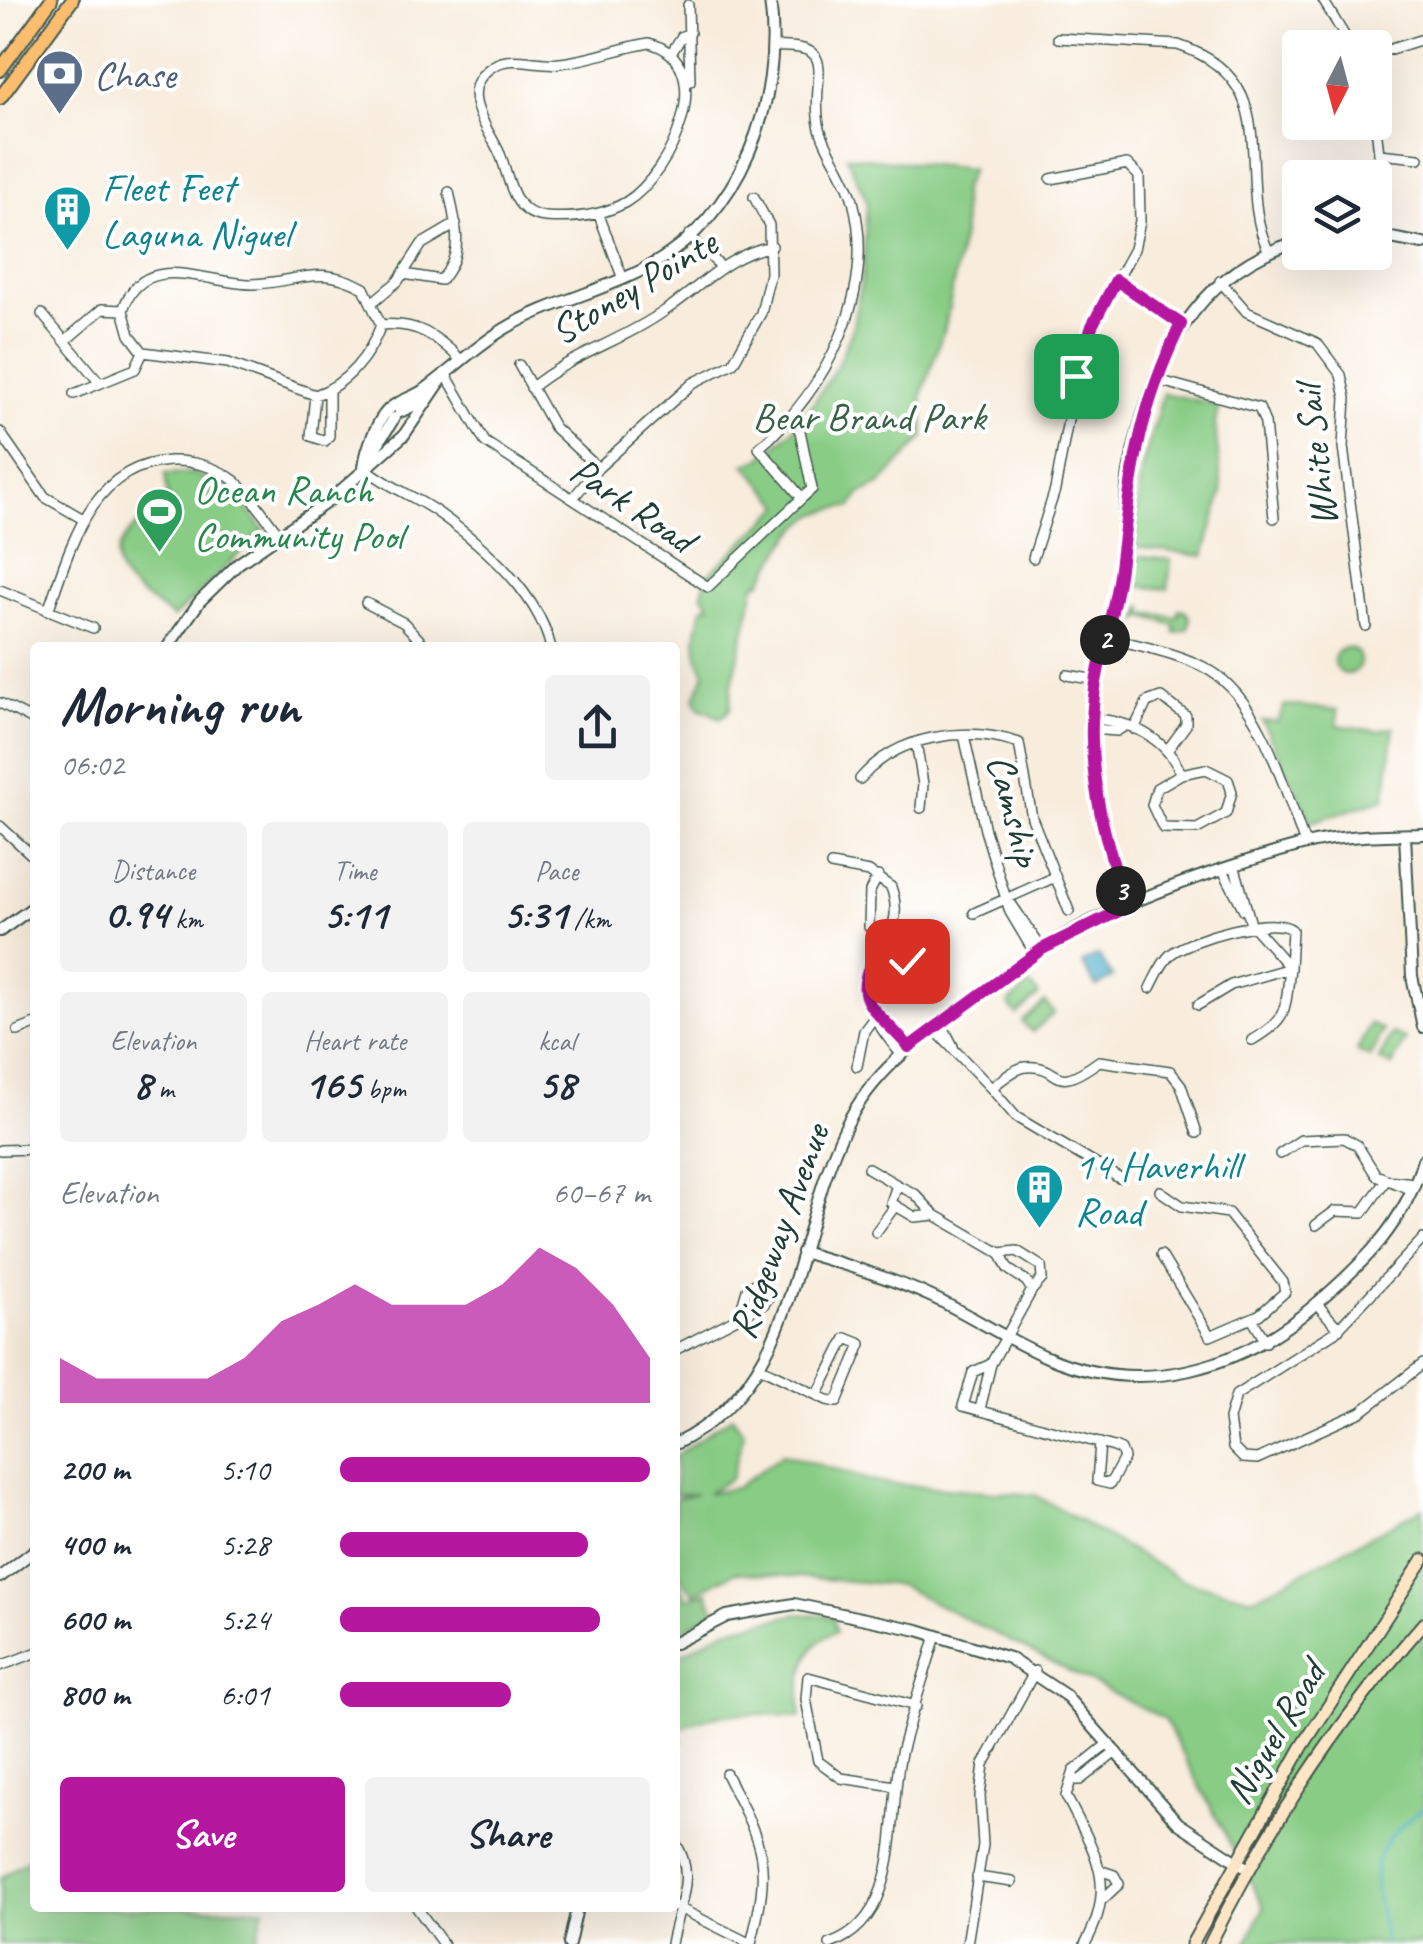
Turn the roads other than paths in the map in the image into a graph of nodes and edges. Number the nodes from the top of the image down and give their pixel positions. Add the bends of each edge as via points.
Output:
1 (50, 0) edge
2 (72, 0) edge
3 (770, 0) edge
4 (1323, 0) edge
5 (688, 5) dead end
6 (1341, 30) edge
7 (690, 33) junction
8 (1058, 38) dead end
9 (1423, 38) edge
10 (775, 48) junction
11 (1392, 48) edge
12 (672, 52) junction
13 (0, 70) edge
14 (688, 88) junction
15 (0, 98) edge
16 (1377, 140) edge
17 (1379, 154) junction
18 (1420, 158) dead end
19 (1379, 160) edge
20 (1051, 178) dead end
21 (449, 192) dead end
22 (754, 197) dead end
23 (599, 215) junction
24 (456, 224) junction
25 (689, 234) junction
26 (1392, 238) edge
27 (1423, 244) edge
28 (772, 246) junction
29 (1282, 247) edge
30 (1268, 252) junction
31 (720, 266) junction
32 (404, 274) junction
33 (623, 279) junction
34 (1116, 280) junction
35 (1220, 281) junction
36 (374, 301) junction
37 (123, 310) junction
38 (42, 314) dead end
39 (1181, 324) junction
40 (382, 325) junction
41 (65, 341) junction
42 (143, 352) junction
43 (462, 360) junction
44 (520, 364) dead end
45 (445, 374) junction
46 (1154, 379) junction
47 (100, 384) junction
48 (431, 385) junction
49 (531, 388) junction
50 (329, 391) junction
51 (74, 394) dead end
52 (315, 396) junction
53 (392, 419) junction
54 (792, 420) junction
55 (0, 432) edge
56 (404, 435) junction
57 (364, 466) junction
58 (598, 468) junction
59 (573, 498) junction
60 (802, 498) junction
61 (1274, 518) dead end
62 (83, 519) junction
63 (279, 534) junction
64 (1033, 558) dead end
65 (0, 590) edge
66 (366, 603) dead end
67 (48, 610) junction
68 (1366, 626) dead end
69 (92, 628) dead end
70 (1111, 639) junction
71 (171, 642) edge
72 (421, 642) edge
73 (548, 642) edge
74 (1068, 673) dead end
75 (1097, 678) junction
76 (0, 702) edge
77 (30, 718) edge
78 (1092, 724) junction
79 (1130, 728) junction
80 (964, 735) junction
81 (916, 742) junction
82 (1169, 748) junction
83 (1181, 774) junction
84 (860, 779) dead end
85 (921, 808) dead end
86 (0, 826) edge
87 (1423, 834) edge
88 (1405, 835) junction
89 (1305, 844) junction
90 (30, 853) edge
91 (831, 865) dead end
92 (1229, 870) junction
93 (878, 876) junction
94 (1053, 878) junction
95 (1008, 900) junction
96 (1127, 907) junction
97 (1423, 909) edge
98 (30, 910) edge
99 (1068, 911) dead end
100 (974, 913) dead end
101 (1409, 913) junction
102 (1423, 918) edge
103 (1251, 924) junction
104 (0, 931) edge
105 (884, 940) junction
106 (1038, 952) junction
107 (1290, 968) junction
108 (1150, 988) dead end
109 (929, 993) dead end
110 (1198, 1005) dead end
111 (875, 1016) junction
112 (937, 1025) junction
113 (30, 1026) edge
114 (1423, 1027) edge
115 (18, 1032) dead end
116 (1252, 1040) dead end
117 (905, 1051) junction
118 (857, 1066) dead end
119 (991, 1088) junction
120 (1197, 1133) dead end
121 (30, 1149) edge
122 (0, 1150) edge
123 (1280, 1154) dead end
124 (1423, 1160) edge
125 (868, 1168) dead end
126 (1119, 1178) dead end
127 (1386, 1180) junction
128 (898, 1185) junction
129 (1414, 1187) junction
130 (1160, 1191) dead end
131 (895, 1206) junction
132 (934, 1215) junction
133 (1316, 1226) dead end
134 (876, 1232) dead end
135 (1423, 1238) edge
136 (802, 1252) junction
137 (1000, 1252) junction
138 (1161, 1255) dead end
139 (1032, 1290) junction
140 (1316, 1303) junction
141 (739, 1317) dead end
142 (1256, 1317) junction
143 (1338, 1329) junction
144 (1004, 1335) junction
145 (1270, 1340) junction
146 (680, 1347) edge
147 (991, 1364) junction
148 (1423, 1364) edge
149 (761, 1368) junction
150 (818, 1394) junction
151 (980, 1409) junction
152 (680, 1441) edge
153 (1100, 1443) junction
154 (30, 1554) edge
155 (1423, 1560) edge
156 (0, 1577) edge
157 (1423, 1624) edge
158 (936, 1635) junction
159 (680, 1640) edge
160 (30, 1655) edge
161 (0, 1666) edge
162 (1035, 1671) junction
163 (916, 1706) junction
164 (1112, 1747) junction
165 (726, 1774) dead end
166 (895, 1786) junction
167 (680, 1852) edge
168 (1236, 1860) junction
169 (1248, 1869) junction
170 (1102, 1871) junction
171 (976, 1877) junction
172 (1012, 1882) dead end
173 (680, 1896) edge
174 (1103, 1898) junction
175 (680, 1908) edge
176 (420, 1912) edge
177 (577, 1912) edge
178 (677, 1912) edge
179 (443, 1944) edge
180 (569, 1944) edge
181 (671, 1944) edge
182 (752, 1944) edge
183 (830, 1944) edge
184 (967, 1944) edge
185 (1085, 1944) edge
186 (1192, 1944) edge
187 (1210, 1944) edge

1 - 13 main road
2 - 15 main road
3 - 10 street
4 - 6 street
5 - 7 street
7 - 12 street
7 - 14 street
8 - 30 street via 1178,45 1224,74 1253,121 1252,198
9 - 11 street
10 - 25 street via 771,92 746,160
10 - 54 street via 814,51 820,130 855,211 854,275 843,329
12 - 14 street
12 - 23 street via 649,43 559,64 505,62 487,71 476,88 477,115 518,204 542,217
14 - 23 street via 662,163 629,201
16 - 17 street
17 - 18 street
17 - 19 street
20 - 34 street via 1127,164 1139,176 1140,222
21 - 24 street
22 - 28 street, Stoney Pointe
23 - 33 street
24 - 32 street via 422,244
24 - 32 street via 456,261 442,280
25 - 31 street
25 - 33 street
26 - 27 street
28 - 31 street, Stoney Pointe
28 - 58 street, Stoney Pointe via 761,313 733,363 693,382
29 - 30 street
30 - 35 street
31 - 49 street, Stoney Pointe via 666,311 562,362
32 - 36 street
33 - 43 street via 508,326
34 - 39 street
34 - 64 street via 1076,376 1055,490
35 - 39 street
35 - 68 street, White Sail via 1247,312 1317,343 1341,375 1342,448
36 - 37 street via 364,288 326,274 252,284 165,273 136,287
36 - 40 street
37 - 41 street via 102,309
37 - 42 street
38 - 41 street
39 - 46 street
40 - 43 street via 430,332
40 - 50 street via 361,362
41 - 47 street
42 - 47 street via 136,369
42 - 52 street via 228,363
43 - 45 street
44 - 49 street
45 - 48 street
45 - 56 street
45 - 59 street, Park Road via 484,442
46 - 61 street via 1258,408
46 - 70 street via 1130,472
47 - 51 street
48 - 53 street via 419,403
48 - 53 street via 391,407
49 - 58 street via 554,427
50 - 52 street
50 - 52 street via 324,441 312,436
53 - 56 street
53 - 57 street via 366,451
54 - 60 street via 812,489
54 - 60 street via 759,448
55 - 62 street via 45,498
56 - 57 street
57 - 63 street via 330,500
57 - 73 street via 390,488 435,510 487,556 529,598
58 - 59 street, Stoney Pointe
59 - 60 street, Park Road via 708,587
62 - 63 street via 120,478 149,464 182,461 235,482
62 - 67 street
63 - 71 street via 200,601
65 - 67 street
66 - 72 street
67 - 69 street
70 - 75 street
70 - 89 street via 1190,661 1230,685 1272,756
74 - 75 street
75 - 78 street
76 - 77 street
78 - 79 street
78 - 96 street via 1097,808
79 - 82 street
79 - 82 street via 1147,702 1161,697 1186,716
80 - 81 street
80 - 94 street via 1019,744 1032,818
80 - 95 street, Camship
81 - 84 street via 878,758
81 - 85 street
82 - 83 street
83 - 83 street via 1206,769 1228,780 1231,804 1219,820 1184,832 1158,822 1152,805 1157,788
86 - 90 street
87 - 88 street, Ridgeway Avenue
88 - 89 street, Ridgeway Avenue
88 - 101 street
89 - 92 street, Ridgeway Avenue
91 - 93 street
92 - 96 street, Ridgeway Avenue
92 - 103 street
93 - 105 street via 868,921
93 - 105 street via 892,887 895,900 894,925
94 - 95 street
94 - 99 street
95 - 100 street
95 - 106 street, Camship
96 - 106 street, Ridgeway Avenue
97 - 101 street
98 - 104 street
101 - 102 street
101 - 114 street
103 - 107 street
103 - 107 street via 1292,930
103 - 108 street via 1174,952
105 - 109 street
105 - 111 street via 862,979
106 - 112 street, Ridgeway Avenue
107 - 110 street
107 - 116 street via 1278,1025
111 - 117 street
111 - 118 street via 864,1031
112 - 117 street, Ridgeway Avenue
112 - 119 street
113 - 115 street
117 - 136 street, Ridgeway Avenue via 848,1122
119 - 120 street via 1020,1068 1062,1081 1098,1060 1145,1064 1170,1071 1181,1085
119 - 126 street via 1016,1117
121 - 122 street
123 - 127 street via 1301,1140 1344,1138
124 - 129 street
125 - 128 street
127 - 129 street
127 - 133 street via 1363,1212 1335,1211
128 - 131 street via 891,1198
128 - 132 street
129 - 140 street via 1375,1250
130 - 142 street via 1180,1206 1228,1213 1284,1282 1283,1296
131 - 132 street via 915,1216
131 - 134 street
132 - 137 street
135 - 143 street
136 - 144 street via 912,1288
136 - 149 street, Ridgeway Avenue
137 - 139 street
137 - 139 street via 1017,1251 1041,1266 1042,1278
138 - 142 street via 1210,1336
139 - 144 street
140 - 143 street
140 - 145 street
141 - 146 street
142 - 145 street
143 - 148 street via 1236,1396 1230,1419 1233,1448 1242,1458 1257,1459 1361,1412
144 - 145 street via 1070,1366 1136,1377 1196,1370
144 - 147 street
147 - 151 street
147 - 151 street via 973,1372 962,1401 968,1410
149 - 150 street
149 - 152 street, Ridgeway Avenue via 716,1417
150 - 150 street via 837,1402 862,1344 846,1338
151 - 153 street
153 - 153 street via 1124,1454 1110,1484 1095,1474
154 - 156 street
155 - 168 main road, Niguel Road
157 - 169 main road, Niguel Road via 1342,1721
158 - 159 street via 794,1604 727,1616
158 - 162 street
158 - 163 street
160 - 161 street
162 - 164 street via 1066,1694
162 - 171 street via 984,1764
163 - 166 street
163 - 166 street via 808,1677 818,1761 840,1778
164 - 168 street via 1178,1823
164 - 170 street via 1074,1772 1066,1796
165 - 182 street via 763,1850
166 - 183 street via 884,1888 867,1918
167 - 173 street via 686,1864
168 - 169 street
168 - 186 main road, Niguel Road
169 - 187 main road, Niguel Road
170 - 174 street
170 - 174 street via 1119,1884
171 - 172 street
171 - 184 street
174 - 185 street
175 - 182 street
176 - 179 street
177 - 180 street
178 - 181 street

